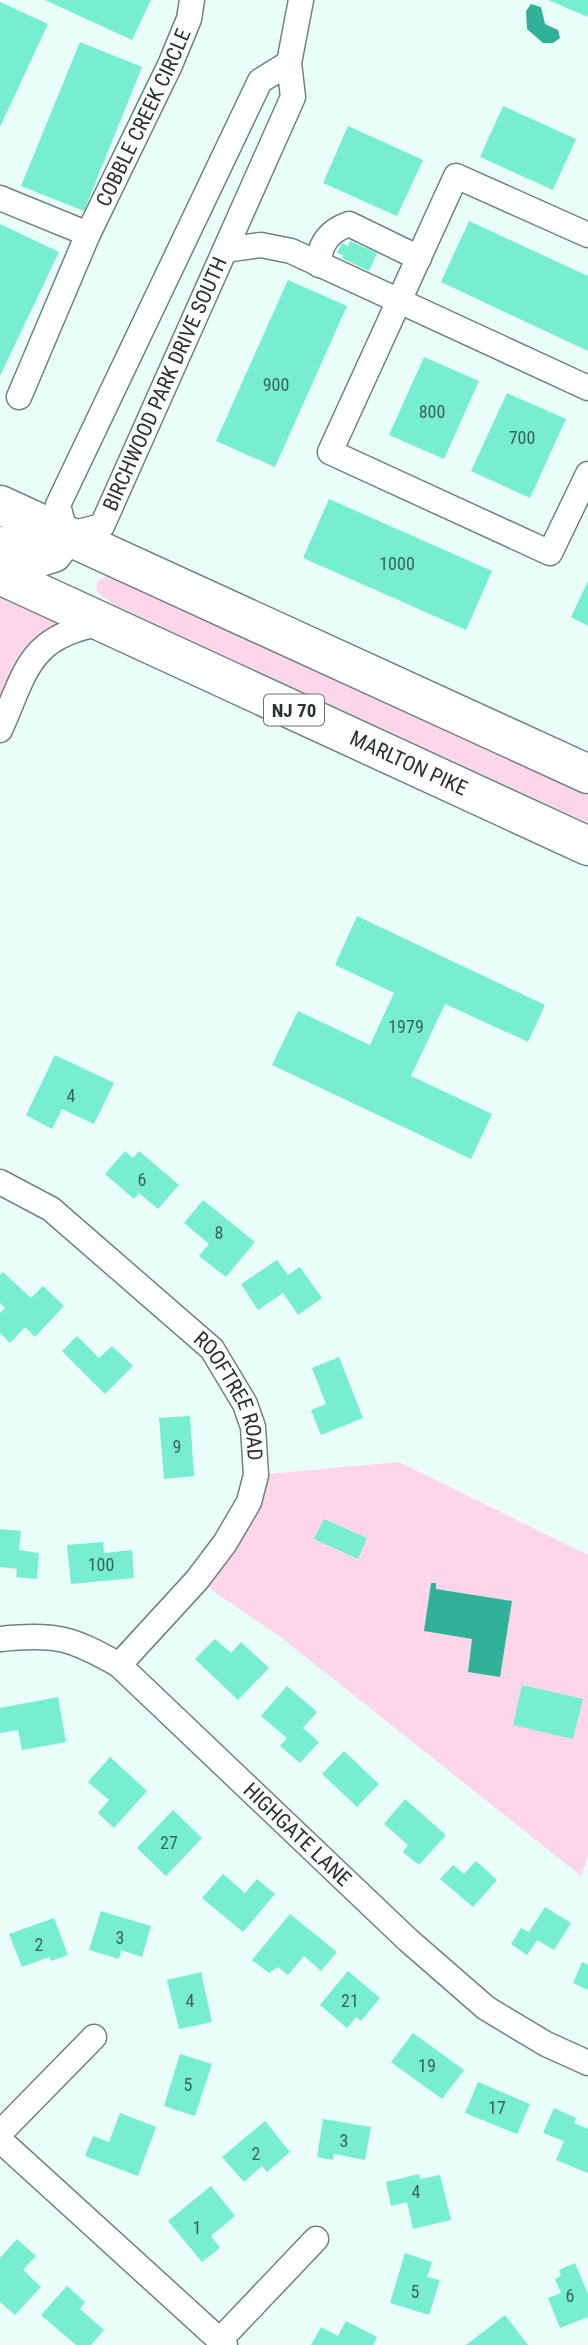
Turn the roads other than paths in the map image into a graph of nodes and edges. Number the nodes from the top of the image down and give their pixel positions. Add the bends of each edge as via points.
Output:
1 (192, 0) edge
2 (301, 0) edge
3 (289, 63) junction
4 (0, 198) edge
5 (88, 234) junction
6 (588, 235) edge
7 (225, 250) junction
8 (419, 258) junction
9 (319, 265) junction
10 (399, 302) junction
11 (588, 388) edge
12 (19, 397) dead end
13 (588, 474) edge
14 (0, 505) edge
15 (66, 535) junction
16 (0, 546) edge
17 (0, 575) edge
18 (103, 623) junction
19 (0, 730) edge
20 (580, 763) edge
21 (588, 846) edge
22 (0, 1182) edge
23 (0, 1639) edge
24 (119, 1665) junction
25 (94, 2037) dead end
26 (588, 2063) edge
27 (0, 2133) edge
28 (0, 2140) edge
29 (316, 2239) dead end
30 (222, 2342) edge

1 - 5 street, COBBLE CREEK CIRCLE via 170,65
2 - 3 street, BIRCHWOOD PARK DRIVE SOUTH
3 - 7 street, BIRCHWOOD PARK DRIVE SOUTH via 293,97
3 - 15 street, BIRCHWOOD PARK DRIVE SOUTH via 260,81 58,505
4 - 5 street
5 - 12 street, COBBLE CREEK CIRCLE
6 - 8 street via 456,176
7 - 9 street via 275,246
7 - 15 street, BIRCHWOOD PARK DRIVE SOUTH via 102,526
8 - 9 street via 349,224 329,234
8 - 10 street
9 - 10 street
10 - 11 street
10 - 13 street via 330,452 550,553
14 - 15 highway
15 - 16 highway via 53,553 31,560
15 - 20 highway
17 - 18 highway, MARLTON PIKE / NJ 70
18 - 19 street via 77,627 43,646 31,660
18 - 21 highway, MARLTON PIKE / NJ 70
22 - 24 street, ROOFTREE ROAD via 51,1209 212,1349 245,1404 253,1427 256,1475 249,1502 197,1580
23 - 24 street, HIGHGATE LANE via 36,1635 80,1643
24 - 26 street, HIGHGATE LANE via 408,1940 486,2008
25 - 27 street
28 - 30 street
29 - 30 street

